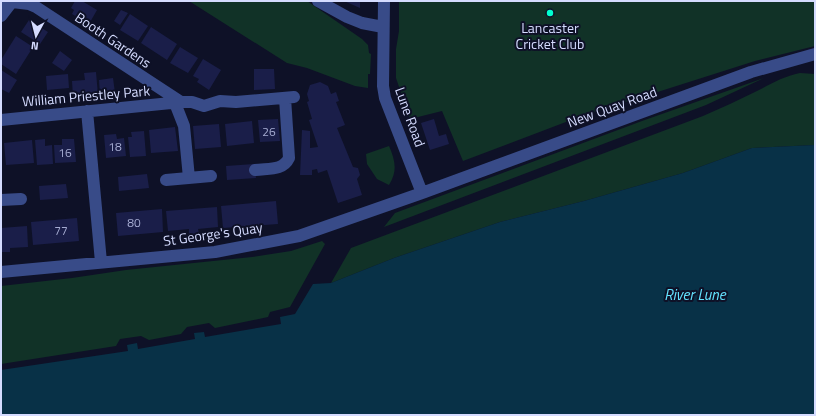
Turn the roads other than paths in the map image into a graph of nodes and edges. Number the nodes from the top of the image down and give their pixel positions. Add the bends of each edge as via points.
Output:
1 (318, 1) edge
2 (384, 1) edge
3 (7, 2) edge
4 (1, 16) edge
5 (383, 27) junction
6 (815, 54) edge
7 (178, 103) junction
8 (87, 111) junction
9 (1, 120) edge
10 (255, 170) dead end
11 (211, 176) dead end
12 (189, 178) junction
13 (166, 180) dead end
14 (422, 194) junction
15 (21, 198) dead end
16 (1, 200) edge
17 (101, 262) junction
18 (1, 272) edge

1 - 5 street via 362,24
2 - 5 street, Lune Road
3 - 4 street
3 - 7 street, Booth Gardens via 36,7
5 - 14 street, Lune Road via 385,98
6 - 14 street, New Quay Road via 744,75
7 - 8 street, William Priestley Park
7 - 10 street, Booth Gardens via 192,102 204,106 220,101 290,97 290,150 287,163 282,167
7 - 12 street via 184,126
8 - 9 street, William Priestley Park
8 - 17 street
11 - 12 street
12 - 13 street
14 - 17 street, St George's Quay via 299,236 215,252
15 - 16 street
17 - 18 street, St George's Quay

